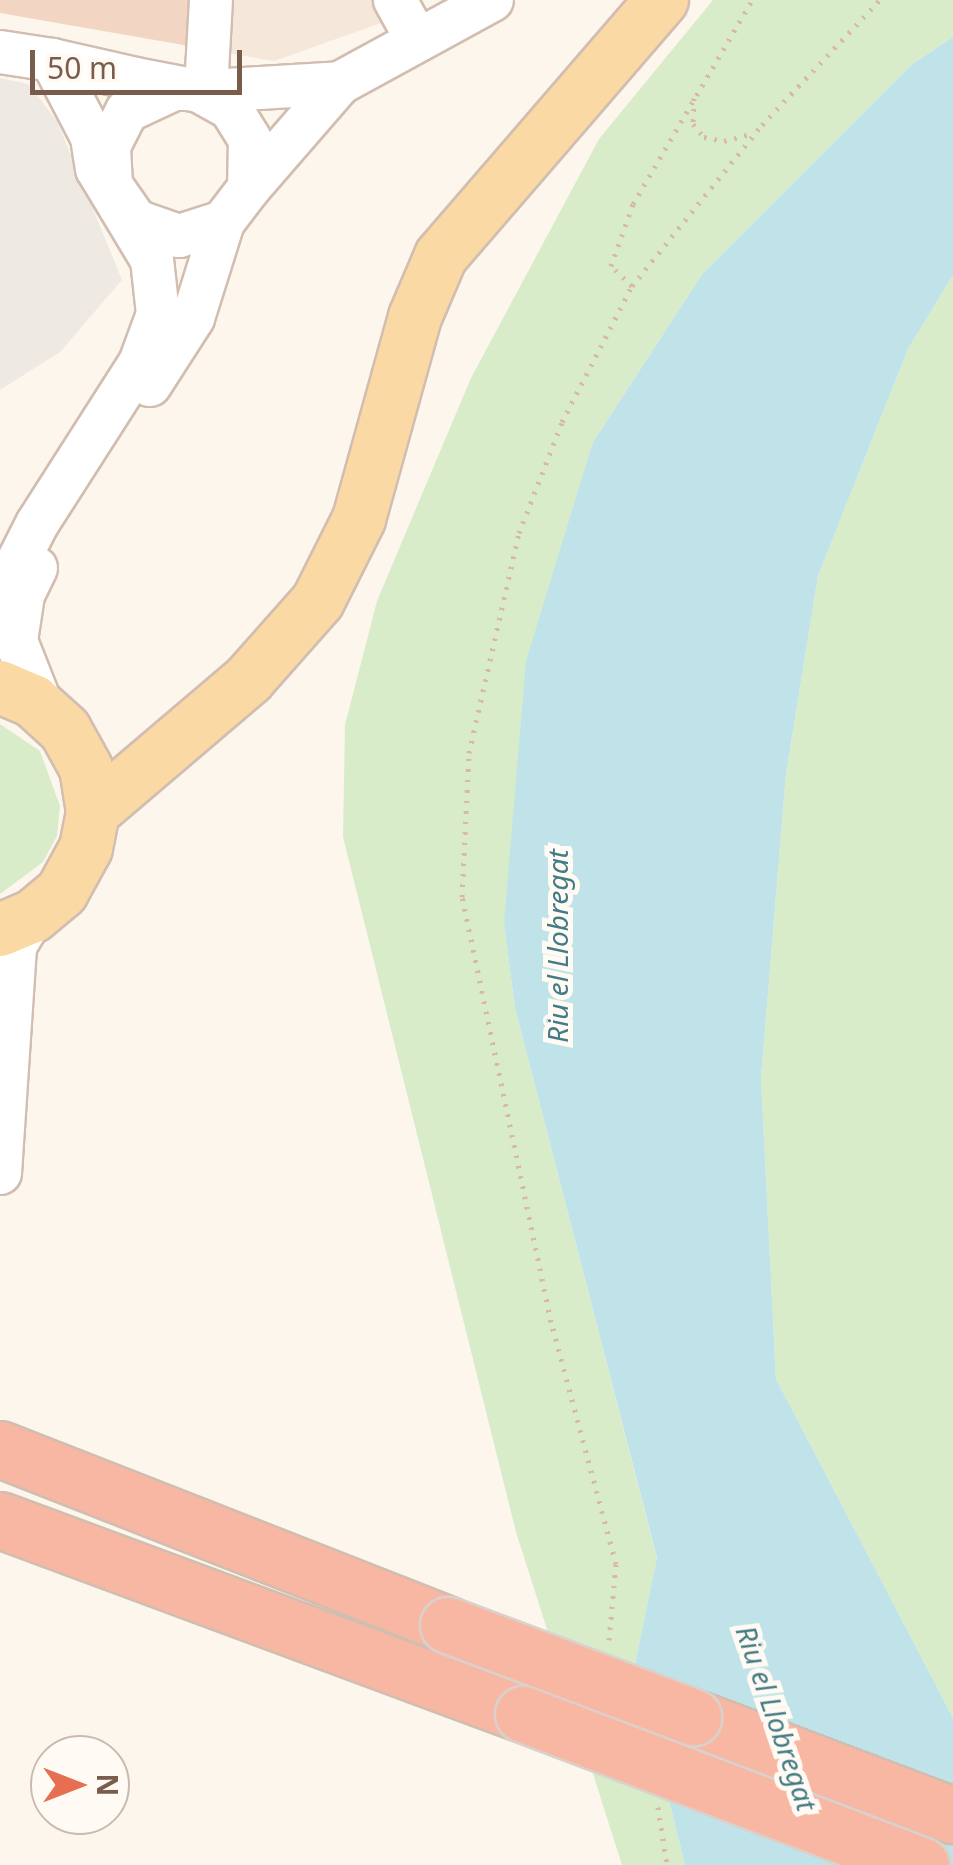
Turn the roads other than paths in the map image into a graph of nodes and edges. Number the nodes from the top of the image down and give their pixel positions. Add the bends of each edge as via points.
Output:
1 (211, 0) edge
2 (394, 0) edge
3 (492, 0) edge
4 (662, 0) edge
5 (417, 40) junction
6 (0, 52) edge
7 (52, 60) junction
8 (340, 83) junction
9 (197, 89) junction
10 (249, 188) junction
11 (116, 197) junction
12 (223, 222) junction
13 (0, 597) edge
14 (36, 708) edge
15 (183, 736) junction
16 (93, 812) junction
17 (17, 923) edge
18 (0, 1173) edge
19 (0, 1449) edge
20 (0, 1520) edge
21 (953, 1815) edge
22 (921, 1865) edge

1 - 9 street
2 - 5 street
3 - 5 street
4 - 15 main road via 440,256 416,317 373,478 338,564 299,626
5 - 8 street
6 - 7 street
7 - 9 street
7 - 11 street
8 - 9 street
8 - 10 street
9 - 10 street via 239,118 253,152
9 - 11 street via 149,96 119,121 107,159
10 - 12 street
11 - 12 street via 136,221 164,234 194,234
11 - 13 street via 152,260 158,314 140,363 45,510
12 - 14 street via 193,318 61,518 23,595 16,641
14 - 15 main road via 132,740
14 - 16 main road via 86,768
15 - 16 main road
16 - 17 main road via 76,871
17 - 18 street
19 - 21 highway, bridge
20 - 22 highway, bridge

